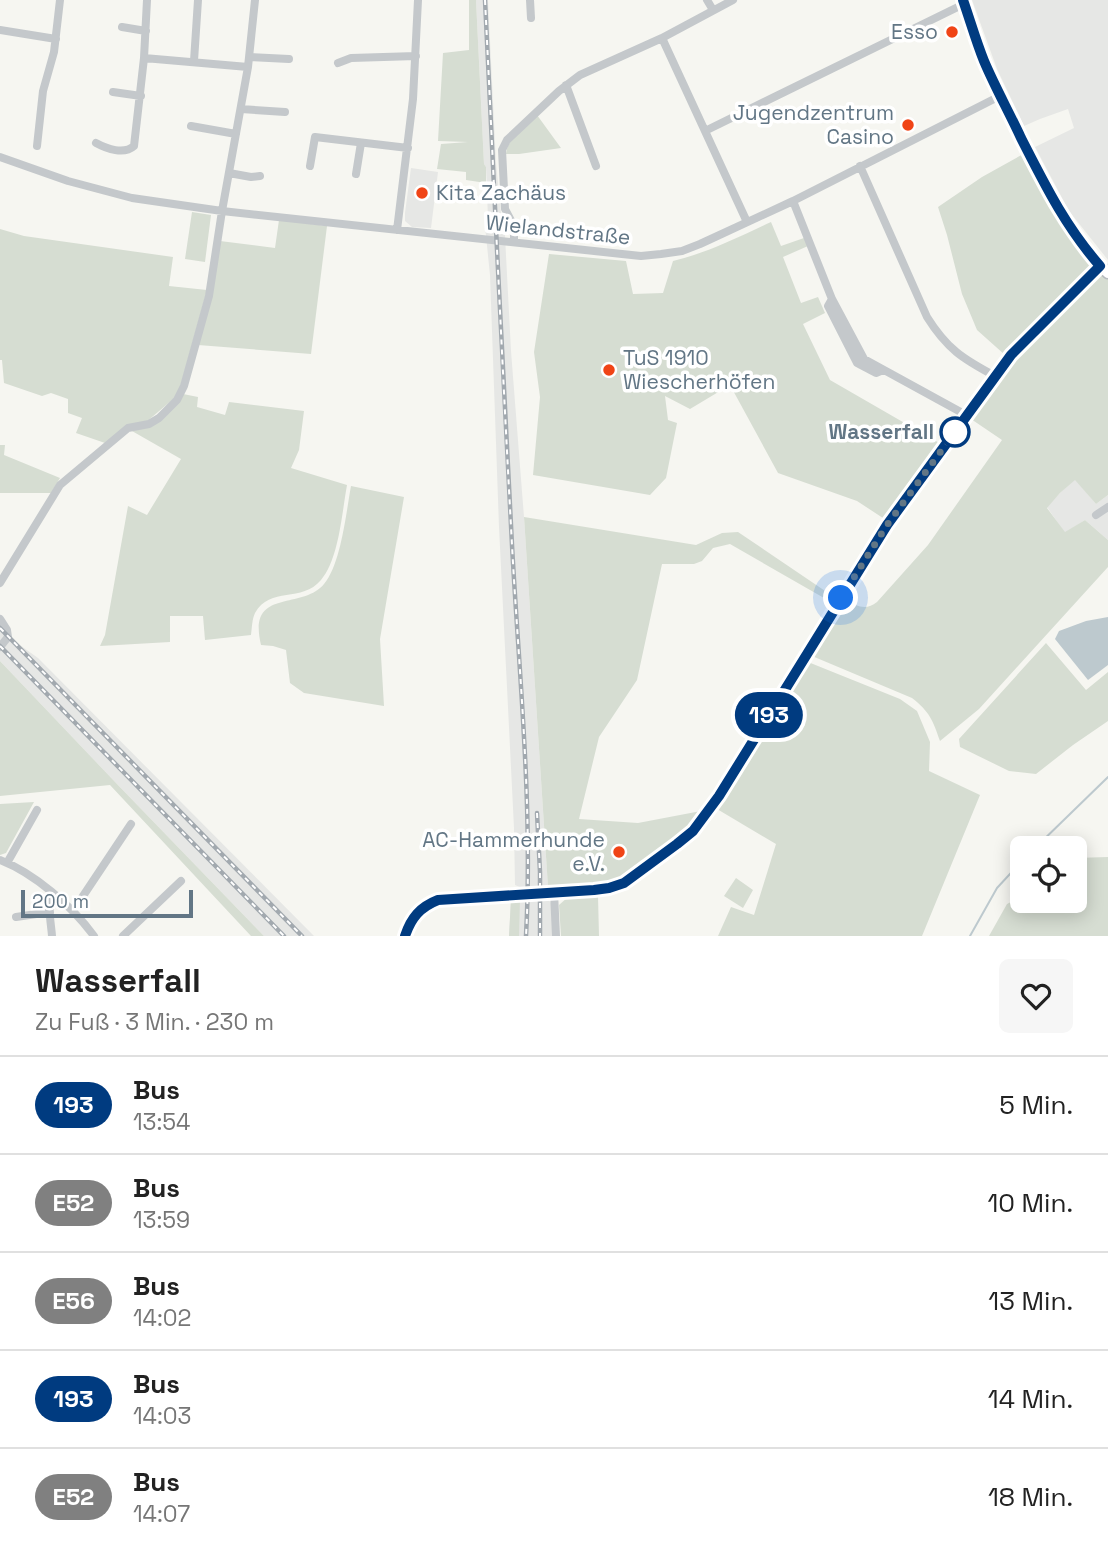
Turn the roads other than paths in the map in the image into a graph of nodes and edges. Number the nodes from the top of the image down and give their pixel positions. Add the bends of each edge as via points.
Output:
1 (60, 0) edge
2 (147, 0) edge
3 (198, 0) edge
4 (255, 0) edge
5 (418, 0) edge
6 (530, 0) edge
7 (707, 0) edge
8 (733, 0) edge
9 (964, 2) edge
10 (713, 10) junction
11 (531, 18) dead end
12 (122, 27) dead end
13 (0, 30) edge
14 (146, 31) junction
15 (662, 38) junction
16 (56, 39) junction
17 (416, 56) junction
18 (250, 57) junction
19 (144, 58) junction
20 (289, 60) dead end
21 (194, 61) junction
22 (338, 62) dead end
23 (248, 67) junction
24 (566, 85) junction
25 (113, 92) dead end
26 (141, 96) junction
27 (1000, 96) junction
28 (241, 109) junction
29 (285, 112) dead end
30 (191, 126) dead end
31 (705, 131) junction
32 (236, 134) junction
33 (96, 143) dead end
34 (361, 143) junction
35 (37, 146) dead end
36 (408, 148) junction
37 (0, 157) edge
38 (310, 166) dead end
39 (596, 166) dead end
40 (860, 166) junction
41 (229, 173) junction
42 (356, 174) dead end
43 (260, 176) dead end
44 (793, 201) junction
45 (222, 211) junction
46 (747, 222) junction
47 (397, 230) junction
48 (514, 242) junction
49 (1104, 269) edge
50 (995, 376) junction
51 (968, 416) junction
52 (1108, 507) edge
53 (1096, 515) dead end
54 (0, 583) edge
55 (0, 619) edge
56 (0, 647) edge
57 (37, 810) dead end
58 (131, 824) dead end
59 (4, 861) edge
60 (181, 881) dead end
61 (554, 892) junction
62 (53, 894) junction
63 (73, 911) junction
64 (50, 912) junction
65 (16, 917) dead end
66 (52, 936) edge
67 (93, 936) edge
68 (122, 936) edge
69 (405, 936) edge
70 (556, 936) edge

1 - 16 street
2 - 14 street
3 - 21 street
4 - 18 street
5 - 17 street
6 - 11 street
7 - 10 street
8 - 10 street
9 - 27 main road
9 - 31 street
10 - 15 street
12 - 14 street
13 - 16 street
14 - 19 street
15 - 24 street
15 - 31 street
16 - 35 street via 43,92
17 - 22 street
17 - 36 street
18 - 20 street
18 - 23 street
19 - 21 street
19 - 26 street
21 - 23 street
23 - 28 street
24 - 39 street
24 - 48 street via 503,145 505,209 514,226
25 - 26 street
26 - 33 street via 132,150
27 - 40 street, Wielandstraße
27 - 49 main road via 1061,215
28 - 29 street
28 - 32 street
30 - 32 street
31 - 46 street
32 - 41 street
34 - 36 street
34 - 38 street via 315,137
34 - 42 street
36 - 47 street
37 - 45 street, Wielandstraße via 123,196
40 - 44 street, Wielandstraße
40 - 50 street via 937,333 956,352
41 - 43 street
41 - 45 street
44 - 46 street, Wielandstraße
44 - 51 street via 845,331 864,359
45 - 47 street, Wielandstraße
45 - 54 street via 209,296 177,400 149,424 128,428 60,485
46 - 48 street, Wielandstraße via 682,251 651,255
47 - 48 street, Wielandstraße
49 - 50 street via 1011,355
50 - 51 street
51 - 61 street via 887,525 693,831 619,885
52 - 53 street
55 - 56 street via 8,637
57 - 59 street
58 - 63 street
59 - 62 street
60 - 68 street
61 - 69 street via 438,900 419,911
61 - 70 street
62 - 63 street
62 - 64 street
63 - 67 street
64 - 65 street
64 - 66 street

